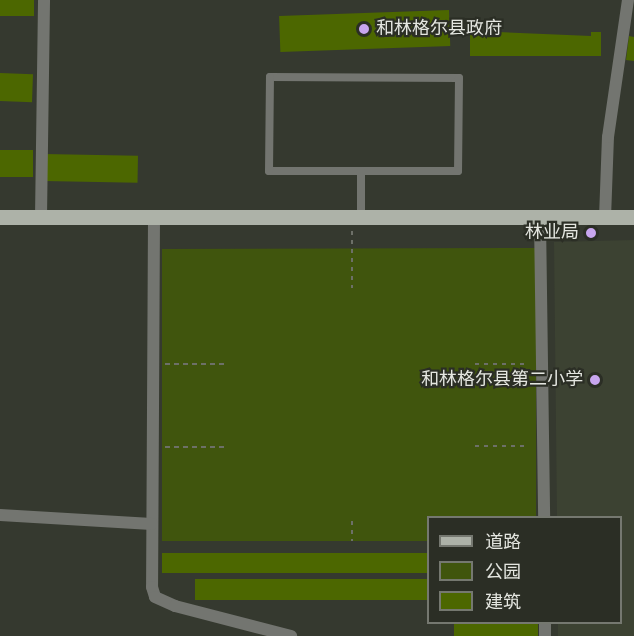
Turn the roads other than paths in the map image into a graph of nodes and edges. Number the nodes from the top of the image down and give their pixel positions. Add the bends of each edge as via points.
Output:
1 (44, 0) edge
2 (628, 0) edge
3 (361, 171) junction
4 (0, 217) edge
5 (41, 217) junction
6 (634, 217) edge
7 (154, 218) junction
8 (605, 218) junction
9 (356, 219) junction
10 (540, 220) junction
11 (0, 515) edge
12 (544, 516) edge
13 (152, 524) junction
14 (291, 636) edge

1 - 5 street
2 - 8 street via 608,137
3 - 3 lane via 458,171 459,78 270,77 269,171
3 - 9 lane
4 - 5 main road
5 - 7 main road
6 - 8 main road
7 - 9 main road
7 - 13 street
8 - 10 main road
9 - 10 main road
10 - 12 street
11 - 13 street
13 - 14 street via 155,597

